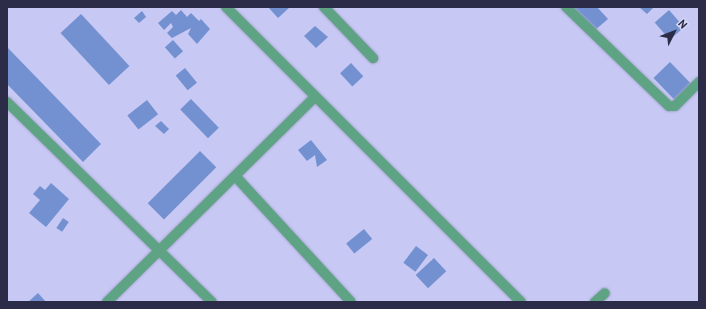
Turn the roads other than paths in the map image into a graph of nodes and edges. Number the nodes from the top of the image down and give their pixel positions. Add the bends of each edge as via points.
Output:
1 (226, 7) edge
2 (324, 7) edge
3 (566, 7) edge
4 (373, 58) dead end
5 (699, 82) edge
6 (316, 97) junction
7 (7, 102) edge
8 (237, 178) junction
9 (160, 250) junction
10 (605, 293) dead end
11 (107, 302) edge
12 (212, 302) edge
13 (350, 302) edge
14 (521, 302) edge
15 (596, 302) edge

1 - 6 street
2 - 4 street
3 - 5 street via 669,106 675,106
6 - 8 street
6 - 14 street
7 - 9 street
8 - 9 street
8 - 13 street
9 - 11 street
9 - 12 street
10 - 15 street

